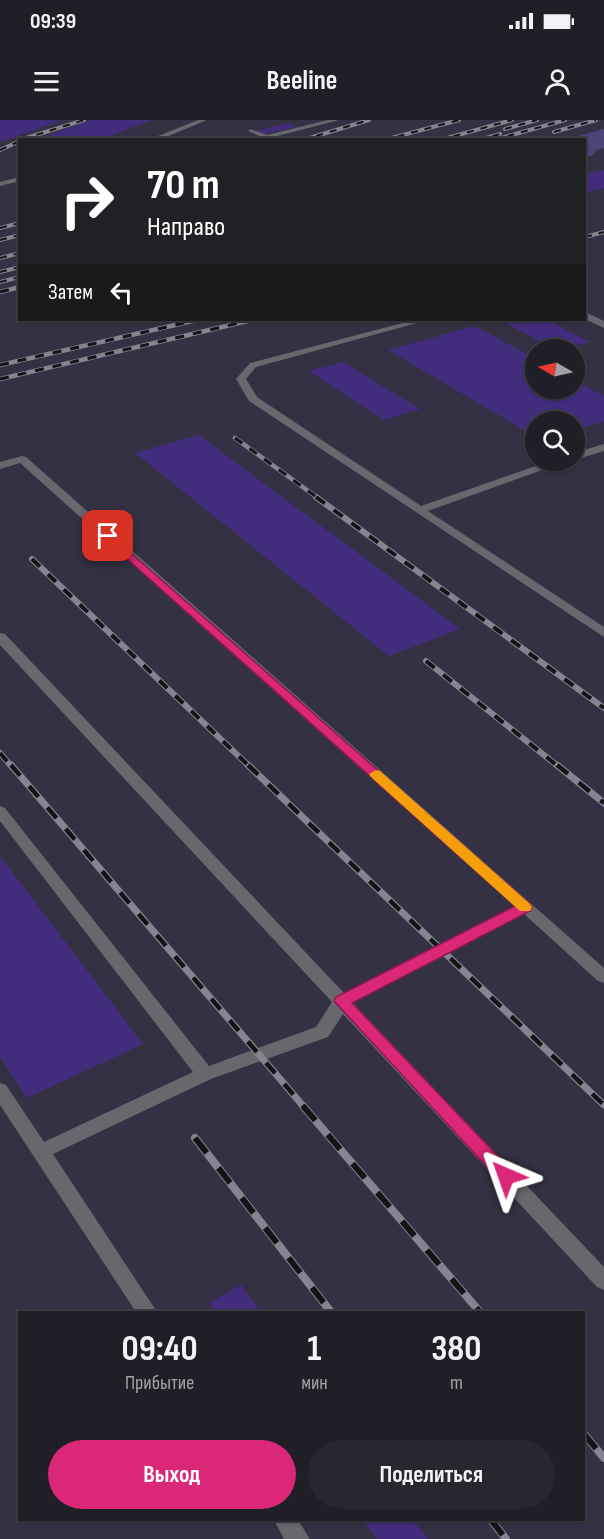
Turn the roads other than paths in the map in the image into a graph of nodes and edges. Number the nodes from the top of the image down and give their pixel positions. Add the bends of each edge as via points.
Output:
1 (204, 120) edge
2 (336, 120) edge
3 (251, 131) dead end
4 (156, 138) edge
5 (18, 180) edge
6 (0, 184) edge
7 (586, 316) edge
8 (419, 321) edge
9 (604, 325) edge
10 (604, 447) edge
11 (585, 453) edge
12 (0, 466) edge
13 (533, 471) edge
14 (419, 510) junction
15 (604, 633) edge
16 (0, 637) edge
17 (0, 811) edge
18 (525, 907) junction
19 (604, 977) edge
20 (342, 1001) junction
21 (205, 1074) junction
22 (0, 1090) edge
23 (40, 1152) junction
24 (604, 1281) edge
25 (146, 1311) edge
26 (286, 1521) edge
27 (298, 1539) edge

1 - 4 street
2 - 3 lane via 266,137
5 - 6 street
7 - 9 street
8 - 14 street via 253,365 241,379 253,399
10 - 11 street
12 - 18 street via 22,459
13 - 14 street
14 - 15 street
16 - 20 street
17 - 21 street
18 - 19 street
18 - 20 street
20 - 21 street via 322,1032
20 - 24 street
21 - 23 street
22 - 23 street
23 - 25 street
26 - 27 street

